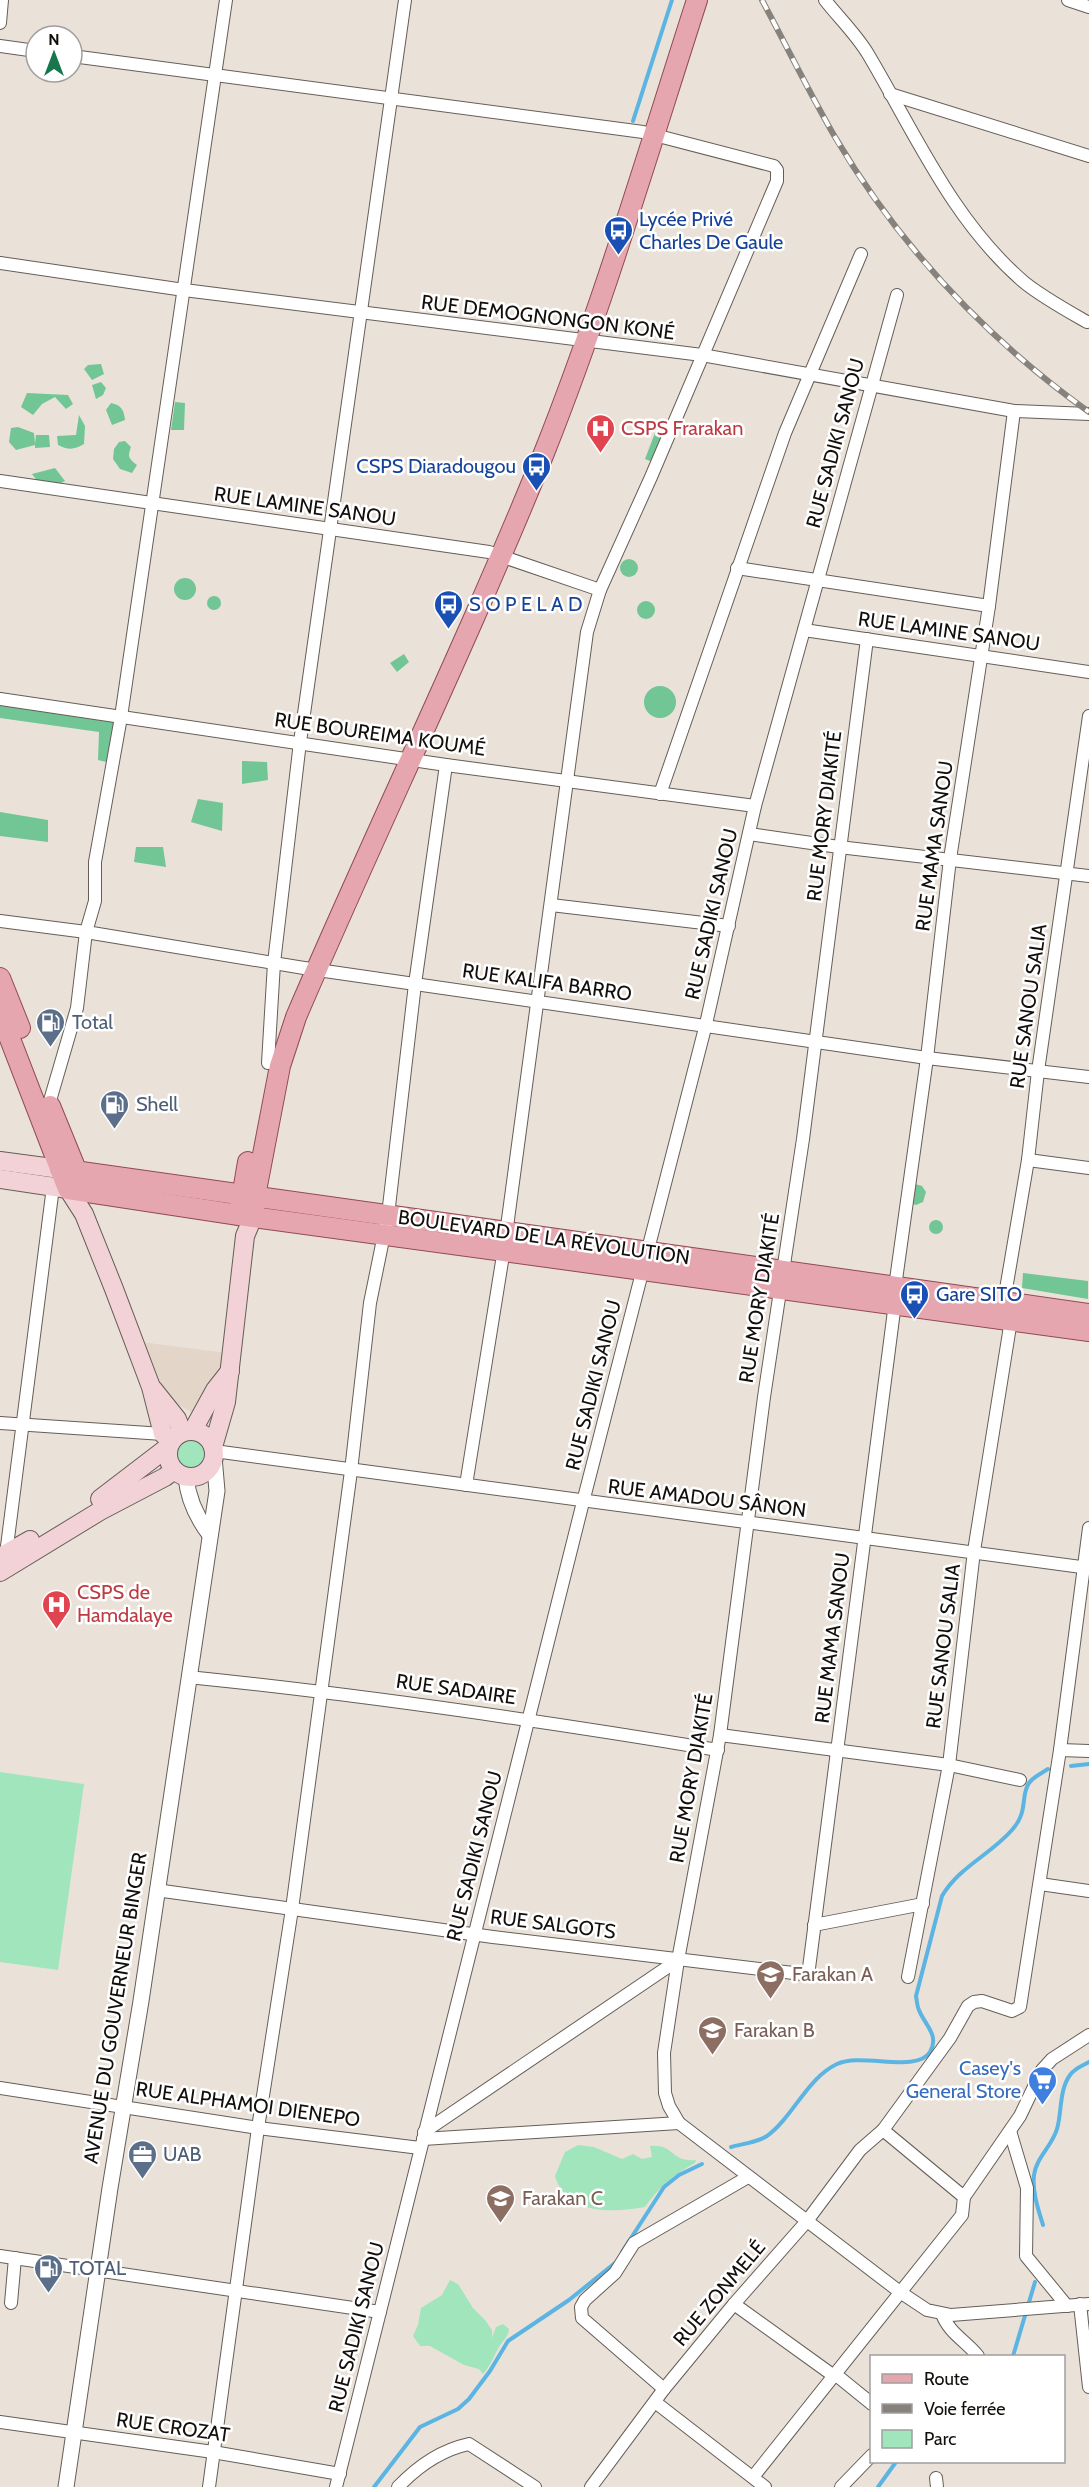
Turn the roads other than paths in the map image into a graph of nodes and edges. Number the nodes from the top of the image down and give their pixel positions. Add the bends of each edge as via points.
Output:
1 (2, 0) edge
2 (226, 0) edge
3 (405, 0) edge
4 (686, 0) edge
5 (697, 0) edge
6 (825, 0) edge
7 (1068, 0) edge
8 (1089, 7) edge
9 (0, 23) edge
10 (0, 46) edge
11 (24, 49) edge
12 (84, 58) edge
13 (215, 75) junction
14 (890, 94) junction
15 (391, 100) junction
16 (648, 133) junction
17 (1089, 156) edge
18 (861, 254) dead end
19 (0, 263) edge
20 (184, 290) junction
21 (897, 295) dead end
22 (360, 313) junction
23 (1088, 323) edge
24 (580, 341) junction
25 (702, 355) junction
26 (811, 375) junction
27 (872, 387) junction
28 (1014, 411) junction
29 (1089, 414) edge
30 (0, 482) edge
31 (152, 505) junction
32 (331, 528) junction
33 (496, 554) junction
34 (737, 568) junction
35 (817, 580) junction
36 (600, 590) junction
37 (989, 606) junction
38 (804, 630) junction
39 (867, 639) junction
40 (980, 656) junction
41 (1089, 672) edge
42 (0, 699) edge
43 (1089, 716) edge
44 (121, 717) junction
45 (300, 742) junction
46 (407, 758) junction
47 (446, 765) junction
48 (566, 779) junction
49 (660, 794) junction
50 (755, 806) junction
51 (749, 834) junction
52 (839, 847) junction
53 (950, 859) junction
54 (1067, 874) junction
55 (1089, 876) edge
56 (551, 905) junction
57 (0, 921) edge
58 (729, 926) junction
59 (86, 932) junction
60 (274, 963) junction
61 (310, 969) junction
62 (0, 978) edge
63 (415, 984) junction
64 (538, 1001) junction
65 (0, 1013) edge
66 (706, 1024) junction
67 (815, 1042) junction
68 (927, 1058) junction
69 (268, 1063) junction
70 (1038, 1071) junction
71 (1089, 1077) edge
72 (44, 1109) junction
73 (1028, 1160) junction
74 (0, 1161) edge
75 (1089, 1168) edge
76 (0, 1179) edge
77 (69, 1181) junction
78 (248, 1195) junction
79 (388, 1215) junction
80 (246, 1216) junction
81 (385, 1234) junction
82 (505, 1240) junction
83 (645, 1261) junction
84 (782, 1280) junction
85 (895, 1295) junction
86 (1004, 1301) junction
87 (1089, 1314) edge
88 (1011, 1320) junction
89 (1089, 1331) edge
90 (231, 1370) junction
91 (0, 1423) edge
92 (24, 1426) junction
93 (175, 1437) junction
94 (214, 1452) junction
95 (351, 1471) junction
96 (180, 1473) junction
97 (466, 1485) junction
98 (583, 1502) junction
99 (747, 1523) junction
100 (1089, 1528) edge
101 (210, 1535) junction
102 (863, 1537) junction
103 (974, 1551) junction
104 (3, 1556) edge
105 (1086, 1568) edge
106 (0, 1572) edge
107 (188, 1677) junction
108 (321, 1690) junction
109 (529, 1719) junction
110 (720, 1735) junction
111 (838, 1749) junction
112 (718, 1750) junction
113 (1060, 1750) junction
114 (1089, 1751) edge
115 (949, 1765) junction
116 (1020, 1780) dead end
117 (1040, 1884) junction
118 (156, 1890) junction
119 (1089, 1892) edge
120 (923, 1904) junction
121 (292, 1909) junction
122 (814, 1925) junction
123 (474, 1934) junction
124 (678, 1960) junction
125 (802, 1974) joint
126 (908, 1977) dead end
127 (1089, 2035) edge
128 (0, 2088) edge
129 (124, 2105) junction
130 (679, 2122) junction
131 (258, 2128) junction
132 (883, 2130) junction
133 (1010, 2131) junction
134 (422, 2140) junction
135 (748, 2177) junction
136 (964, 2197) junction
137 (807, 2221) junction
138 (0, 2256) edge
139 (15, 2258) junction
140 (98, 2269) junction
141 (237, 2291) junction
142 (900, 2292) junction
143 (11, 2303) dead end
144 (734, 2304) junction
145 (1079, 2304) edge
146 (380, 2312) junction
147 (942, 2314) junction
148 (977, 2355) edge
149 (834, 2375) junction
150 (1089, 2388) edge
151 (664, 2389) junction
152 (655, 2402) junction
153 (870, 2402) edge
154 (0, 2422) edge
155 (73, 2432) junction
156 (213, 2452) junction
157 (870, 2457) edge
158 (340, 2474) junction
159 (753, 2477) junction
160 (66, 2487) edge
161 (209, 2487) edge
162 (336, 2487) edge
163 (398, 2487) edge
164 (535, 2487) edge
165 (591, 2487) edge
166 (765, 2487) edge
167 (841, 2487) edge

1 - 9 street
2 - 13 street
3 - 15 street
4 - 16 main road
5 - 16 main road
6 - 14 street via 867,52
7 - 8 street
10 - 11 street
12 - 13 street
13 - 15 street
13 - 20 street
14 - 17 street
14 - 23 street via 955,204 982,239 1025,283
15 - 16 street
15 - 22 street
16 - 24 main road
16 - 25 street via 774,166 777,170 777,181
18 - 26 street
19 - 20 street, RUE DEMOGNONGON KONÉ
20 - 22 street, RUE DEMOGNONGON KONÉ
20 - 31 street
21 - 27 street, RUE SADIKI SANOU
22 - 24 street, RUE DEMOGNONGON KONÉ
22 - 32 street
24 - 25 street, RUE DEMOGNONGON KONÉ
24 - 33 main road via 534,445
25 - 26 street, RUE DEMOGNONGON KONÉ
25 - 36 street
26 - 27 street, RUE DEMOGNONGON KONÉ
26 - 34 street via 791,416
27 - 28 street, RUE DEMOGNONGON KONÉ
27 - 35 street, RUE SADIKI SANOU
28 - 29 street, RUE DEMOGNONGON KONÉ
28 - 37 street, RUE MAMA SANOU
30 - 31 street, RUE LAMINE SANOU
31 - 32 street, RUE LAMINE SANOU
31 - 44 street
32 - 33 street, RUE LAMINE SANOU
32 - 45 street
33 - 36 street, RUE LAMINE SANOU
33 - 46 main road
34 - 35 street
34 - 49 street
35 - 37 street
35 - 38 street, RUE SADIKI SANOU
36 - 48 street via 587,632
37 - 40 street, RUE MAMA SANOU
38 - 39 street, RUE LAMINE SANOU
38 - 50 street, RUE SADIKI SANOU
39 - 40 street, RUE LAMINE SANOU
39 - 52 street, RUE MORY DIAKITÉ
40 - 41 street, RUE LAMINE SANOU
40 - 53 street, RUE MAMA SANOU
42 - 44 street, RUE BOUREIMA KOUMÉ
43 - 54 street, RUE SANOU SALIA
44 - 45 street, RUE BOUREIMA KOUMÉ
44 - 59 street via 95,862 95,901
45 - 46 street, RUE BOUREIMA KOUMÉ
45 - 60 street
46 - 47 street, RUE BOUREIMA KOUMÉ
46 - 61 main road
47 - 48 street, RUE BOUREIMA KOUMÉ
47 - 63 street
48 - 49 street, RUE BOUREIMA KOUMÉ
48 - 56 street
49 - 50 street, RUE BOUREIMA KOUMÉ
50 - 51 street, RUE SADIKI SANOU
51 - 52 street
51 - 58 street, RUE SADIKI SANOU
52 - 53 street
52 - 67 street, RUE MORY DIAKITÉ
53 - 54 street
53 - 68 street, RUE MAMA SANOU
54 - 55 street
54 - 70 street, RUE SANOU SALIA
56 - 58 street
56 - 64 street
57 - 59 street, RUE KALIFA BARRO
58 - 66 street, RUE SADIKI SANOU
59 - 60 street, RUE KALIFA BARRO
59 - 72 street via 77,1008
60 - 61 street, RUE KALIFA BARRO
60 - 69 street
61 - 63 street, RUE KALIFA BARRO
61 - 69 main road via 284,1013
61 - 78 main road via 280,1066
62 - 72 main road
63 - 64 street, RUE KALIFA BARRO
63 - 79 street
64 - 66 street, RUE KALIFA BARRO
64 - 82 street
65 - 72 main road
66 - 67 street, RUE KALIFA BARRO
66 - 83 street, RUE SADIKI SANOU
67 - 68 street, RUE KALIFA BARRO
67 - 84 street, RUE MORY DIAKITÉ
68 - 70 street, RUE KALIFA BARRO
68 - 85 street, RUE MAMA SANOU
69 - 78 main road
70 - 71 street, RUE KALIFA BARRO
70 - 73 street, RUE SANOU SALIA
72 - 77 main road
73 - 75 street
73 - 86 street, RUE SANOU SALIA
74 - 77 main road, BOULEVARD DE LA RÉVOLUTION
76 - 77 main road, BOULEVARD DE LA RÉVOLUTION
77 - 78 main road, BOULEVARD DE LA RÉVOLUTION
77 - 80 main road, BOULEVARD DE LA RÉVOLUTION
77 - 92 street
77 - 93 main road via 151,1388 177,1419
78 - 79 main road, BOULEVARD DE LA RÉVOLUTION
78 - 80 main road
79 - 81 street
79 - 82 main road, BOULEVARD DE LA RÉVOLUTION
80 - 81 main road, BOULEVARD DE LA RÉVOLUTION
80 - 90 main road, AVENUE DU GOUVERNEUR BINGER
81 - 82 main road, BOULEVARD DE LA RÉVOLUTION
81 - 95 street via 370,1303
82 - 83 main road, BOULEVARD DE LA RÉVOLUTION
82 - 97 street
83 - 84 main road, BOULEVARD DE LA RÉVOLUTION
83 - 98 street, RUE SADIKI SANOU
84 - 85 main road, BOULEVARD DE LA RÉVOLUTION
84 - 99 street, RUE MORY DIAKITÉ
85 - 86 main road, BOULEVARD DE LA RÉVOLUTION
85 - 88 main road, BOULEVARD DE LA RÉVOLUTION
85 - 102 street, RUE MAMA SANOU
86 - 87 main road, BOULEVARD DE LA RÉVOLUTION
88 - 89 main road, BOULEVARD DE LA RÉVOLUTION
88 - 103 street, RUE SANOU SALIA
90 - 93 main road
90 - 94 main road, AVENUE DU GOUVERNEUR BINGER
91 - 92 street
92 - 93 street
92 - 104 street
93 - 94 main road via 204,1434
93 - 96 main road via 168,1460
93 - 104 main road via 98,1501
94 - 95 street, RUE AMADOU SÂNON
94 - 96 main road via 213,1464 206,1472 197,1477
94 - 101 street, AVENUE DU GOUVERNEUR BINGER via 217,1491
95 - 97 street, RUE AMADOU SÂNON
95 - 108 street
96 - 101 street via 198,1519
96 - 106 main road via 100,1511
97 - 98 street, RUE AMADOU SÂNON
98 - 99 street, RUE AMADOU SÂNON
98 - 109 street, RUE SADIKI SANOU
99 - 102 street, RUE AMADOU SÂNON
99 - 110 street, RUE MORY DIAKITÉ
100 - 105 street
101 - 107 street, AVENUE DU GOUVERNEUR BINGER
102 - 103 street, RUE AMADOU SÂNON
102 - 111 street, RUE MAMA SANOU
103 - 105 street, RUE AMADOU SÂNON
103 - 115 street, RUE SANOU SALIA
105 - 113 street
107 - 108 street, RUE SADAIRE
107 - 118 street, AVENUE DU GOUVERNEUR BINGER
108 - 109 street, RUE SADAIRE
108 - 121 street
109 - 112 street, RUE SADAIRE
109 - 123 street, RUE SADIKI SANOU
110 - 111 street
110 - 112 street, RUE MORY DIAKITÉ
111 - 115 street
111 - 122 street, RUE MAMA SANOU
112 - 124 street, RUE MORY DIAKITÉ
113 - 114 street
113 - 117 street
115 - 116 street
115 - 120 street, RUE SANOU SALIA
117 - 119 street
117 - 132 street, RUE ZONMELÉ via 1020,2007 1012,2011 982,2001 968,2006 950,2038
118 - 121 street, RUE SALGOTS
118 - 129 street, AVENUE DU GOUVERNEUR BINGER
120 - 122 street
120 - 126 street, RUE SANOU SALIA
121 - 123 street, RUE SALGOTS
121 - 131 street
122 - 125 street, RUE MAMA SANOU via 809,1968
123 - 124 street, RUE SALGOTS
123 - 134 street, RUE SADIKI SANOU
124 - 125 street, RUE SALGOTS
124 - 130 street, RUE MORY DIAKITÉ via 663,2070 669,2106
124 - 134 street
127 - 133 street via 1042,2070
128 - 129 street, RUE ALPHAMOI DIENEPO
129 - 131 street, RUE ALPHAMOI DIENEPO
129 - 140 street, AVENUE DU GOUVERNEUR BINGER
130 - 134 street, RUE ALPHAMOI DIENEPO
130 - 135 street
131 - 134 street, RUE ALPHAMOI DIENEPO
131 - 141 street
132 - 136 street
132 - 137 street, RUE ZONMELÉ via 860,2150
133 - 136 street
133 - 145 street via 1027,2188 1026,2256
134 - 146 street, RUE SADIKI SANOU
135 - 137 street
135 - 151 street via 634,2243 615,2273 581,2307 582,2318
136 - 142 street via 962,2215
137 - 142 street
137 - 144 street, RUE ZONMELÉ
138 - 139 street
139 - 140 street
139 - 143 street
140 - 141 street
140 - 155 street, AVENUE DU GOUVERNEUR BINGER
141 - 146 street
141 - 156 street
142 - 147 street via 927,2310
142 - 149 street
144 - 149 street
144 - 151 street, RUE ZONMELÉ
145 - 147 street
145 - 150 street
146 - 158 street, RUE SADIKI SANOU
147 - 148 street via 951,2332
149 - 153 street
149 - 159 street
151 - 152 street, RUE ZONMELÉ
152 - 159 street
152 - 165 street, RUE ZONMELÉ
154 - 155 street, RUE CROZAT
155 - 156 street, RUE CROZAT
155 - 160 street, AVENUE DU GOUVERNEUR BINGER
156 - 158 street, RUE CROZAT
156 - 161 street
157 - 167 street
158 - 162 street, RUE SADIKI SANOU
159 - 166 street
163 - 164 street via 435,2457 470,2444

